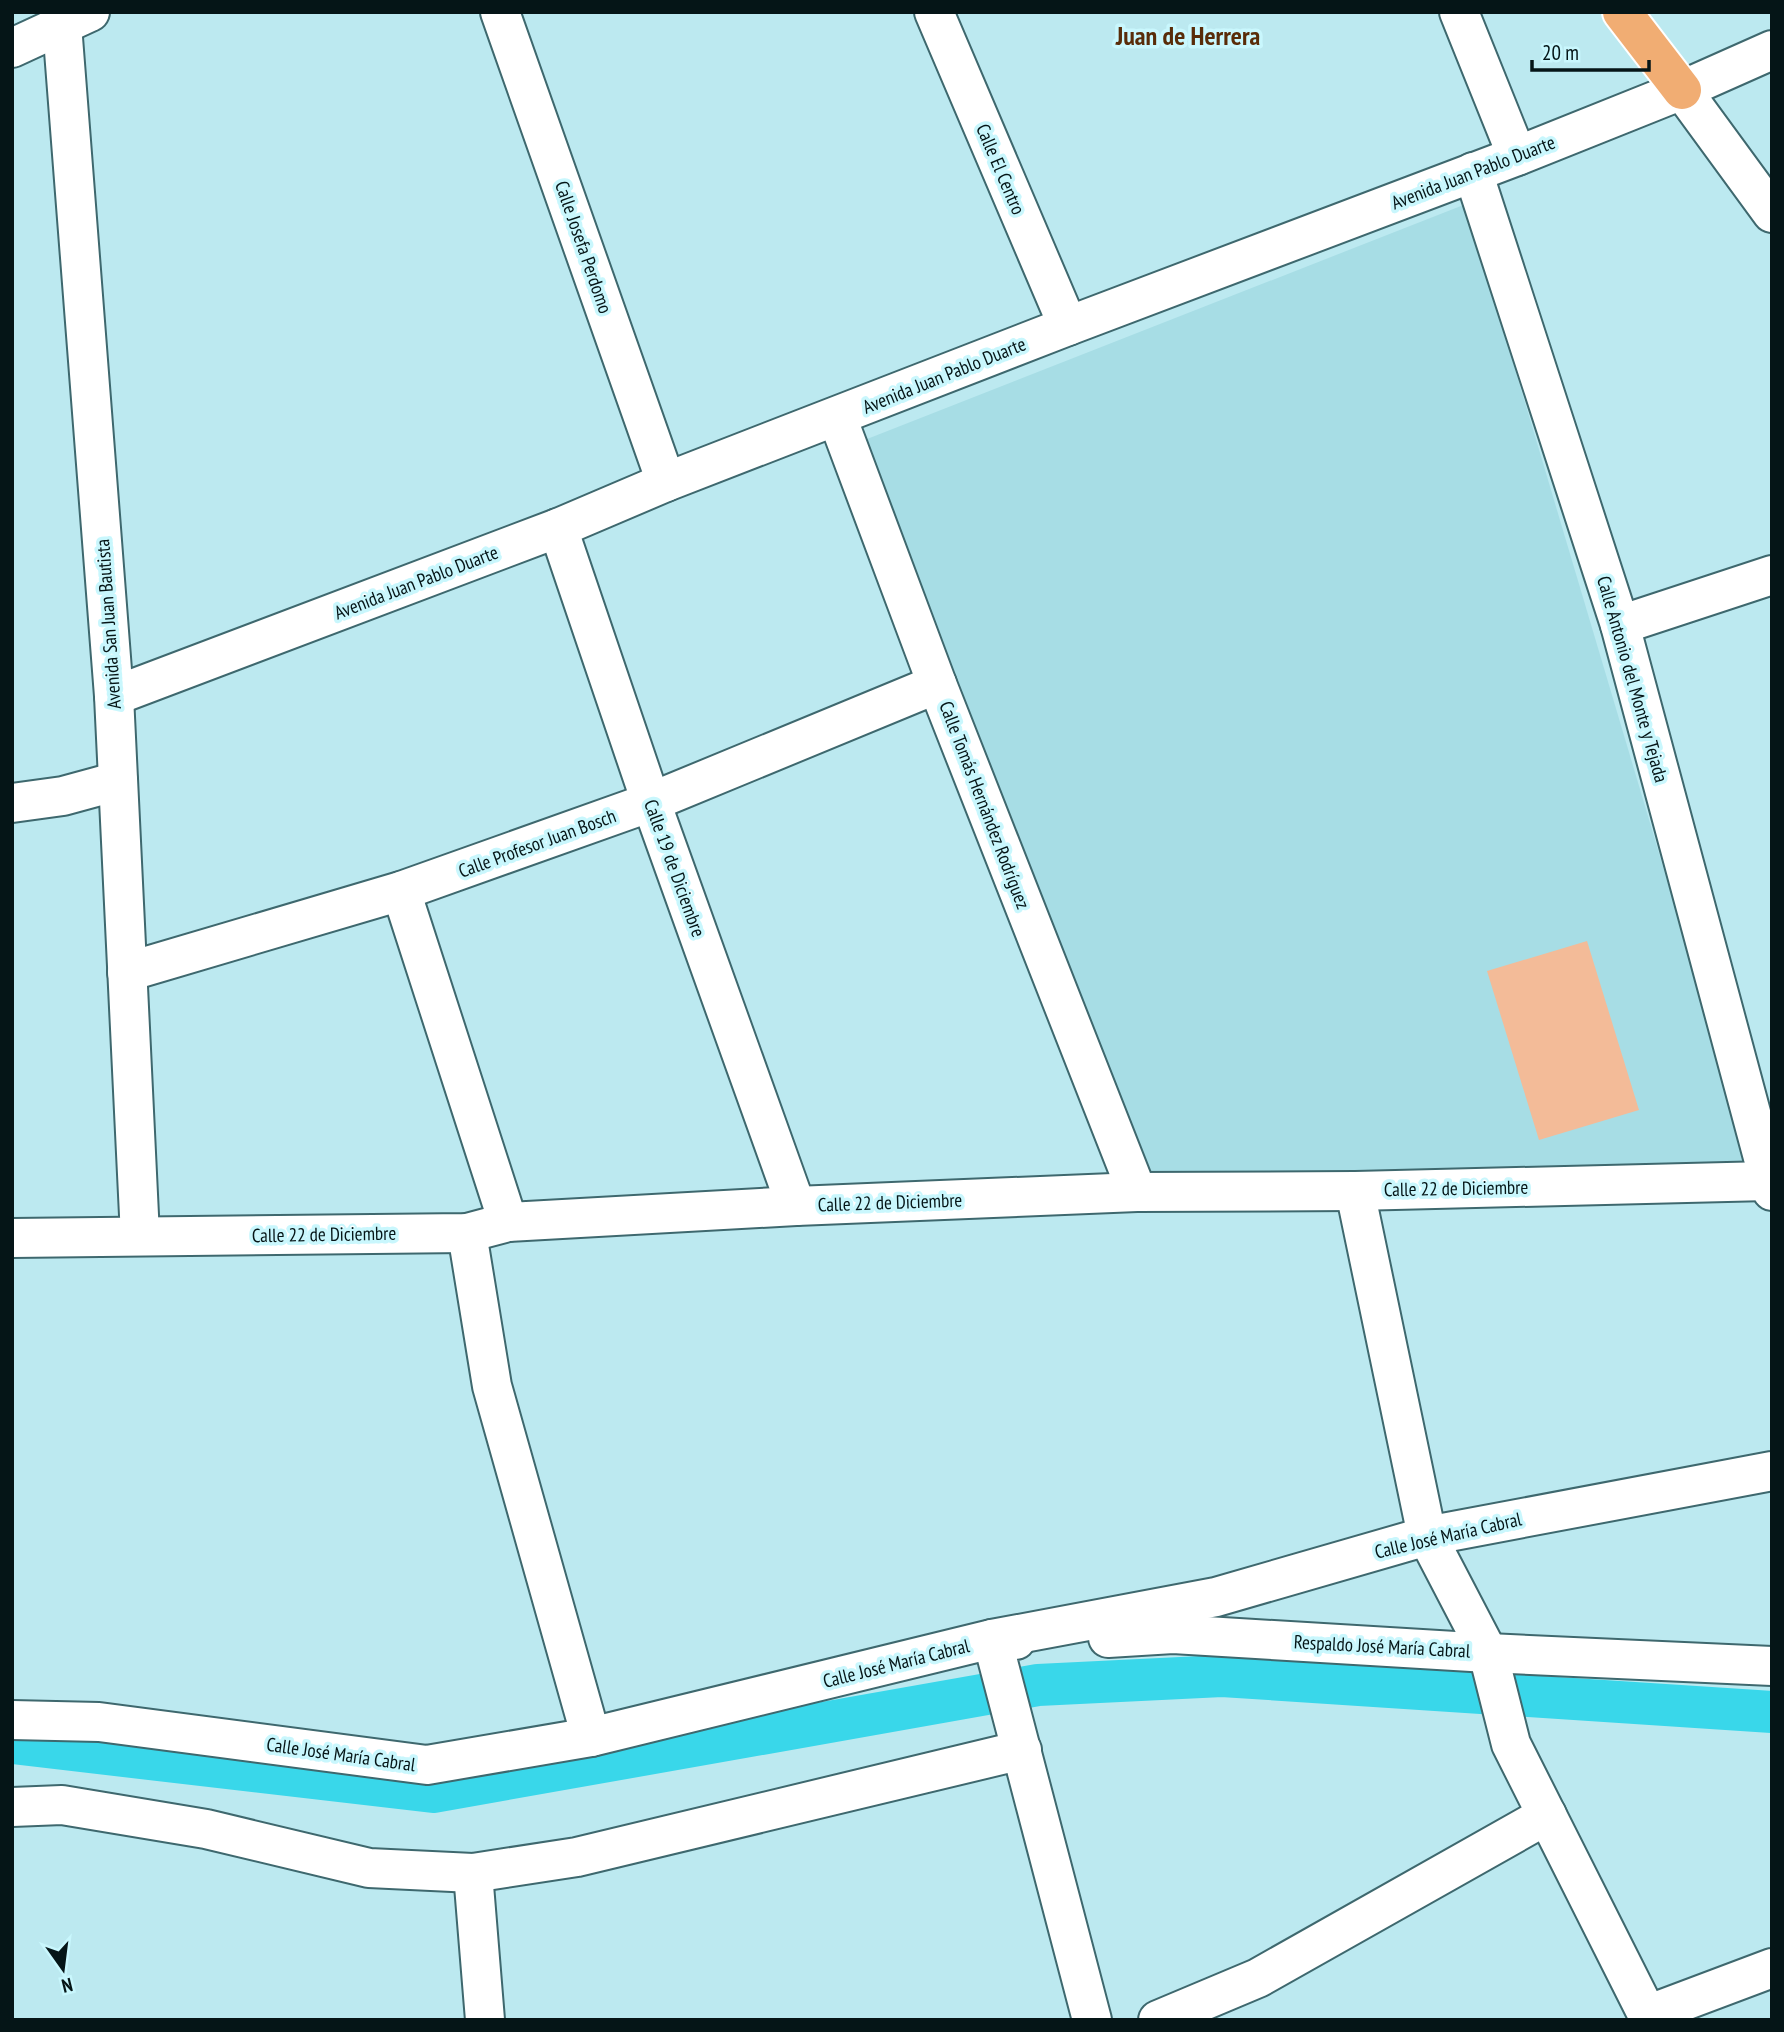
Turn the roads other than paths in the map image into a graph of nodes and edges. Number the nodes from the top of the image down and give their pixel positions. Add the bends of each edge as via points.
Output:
1 (500, 12) edge
2 (934, 12) edge
3 (1459, 12) edge
4 (1622, 12) edge
5 (72, 16) edge
6 (12, 48) edge
7 (1772, 50) edge
8 (1682, 90) junction
9 (1517, 156) junction
10 (1473, 172) junction
11 (1772, 213) edge
12 (1068, 326) junction
13 (837, 417) junction
14 (666, 482) junction
15 (558, 528) junction
16 (1772, 575) edge
17 (1620, 625) junction
18 (937, 684) junction
19 (114, 696) junction
20 (118, 781) junction
21 (651, 802) junction
22 (12, 803) edge
23 (401, 891) junction
24 (127, 972) junction
25 (1770, 1186) edge
26 (1355, 1191) junction
27 (1137, 1192) junction
28 (796, 1206) junction
29 (508, 1222) junction
30 (467, 1233) junction
31 (140, 1236) junction
32 (12, 1238) edge
33 (1772, 1471) edge
34 (1427, 1536) junction
35 (996, 1655) junction
36 (1491, 1662) junction
37 (1772, 1666) edge
38 (12, 1720) edge
39 (592, 1737) junction
40 (1021, 1750) junction
41 (12, 1807) edge
42 (1547, 1815) junction
43 (473, 1873) junction
44 (1772, 1968) edge
45 (1649, 2017) edge
46 (485, 2020) edge
47 (1092, 2020) edge
48 (1157, 2020) edge

1 - 14 street, Calle Josefa Perdomo
2 - 12 street, Calle El Centro
3 - 9 street
4 - 8 main road
5 - 6 street
5 - 19 street, Avenida San Juan Bautista
7 - 8 street, Avenida Juan Pablo Duarte
8 - 9 street, Avenida Juan Pablo Duarte
8 - 11 street
9 - 10 street, Avenida Juan Pablo Duarte
10 - 12 street, Avenida Juan Pablo Duarte
10 - 17 street, Calle Antonio del Monte y Tejada
12 - 13 street, Avenida Juan Pablo Duarte
13 - 14 street, Avenida Juan Pablo Duarte
13 - 18 street, Calle Tomás Hernández Rodríguez
14 - 15 street, Avenida Juan Pablo Duarte
15 - 19 street, Avenida Juan Pablo Duarte
15 - 21 street, Calle 19 de Diciembre
16 - 17 street
17 - 25 street, Calle Antonio del Monte y Tejada
18 - 21 street, Calle Profesor Juan Bosch
18 - 27 street, Calle Tomás Hernández Rodríguez
19 - 20 street, Avenida San Juan Bautista
20 - 22 street via 63,796
20 - 24 street, Avenida San Juan Bautista
21 - 23 street, Calle Profesor Juan Bosch
21 - 28 street, Calle 19 de Diciembre
23 - 24 street, Calle Profesor Juan Bosch
23 - 29 street
24 - 31 street, Avenida San Juan Bautista
25 - 26 street, Calle 22 de Diciembre
26 - 27 street, Calle 22 de Diciembre
26 - 34 street
27 - 28 street, Calle 22 de Diciembre
28 - 29 street, Calle 22 de Diciembre
29 - 30 street, Calle 22 de Diciembre
30 - 31 street, Calle 22 de Diciembre
30 - 39 street via 492,1386
31 - 32 street, Calle 22 de Diciembre
33 - 34 street, Calle José María Cabral
34 - 35 street, Calle José María Cabral
34 - 36 street
35 - 36 street, Respaldo José María Cabral via 1080,1640 1173,1634
35 - 39 street, Calle José María Cabral
35 - 40 street
36 - 37 street, Respaldo José María Cabral
36 - 42 street via 1511,1744
38 - 39 street, Calle José María Cabral via 99,1722 427,1765
40 - 43 street via 577,1857
40 - 47 street
41 - 43 street via 62,1805 206,1829 369,1868
42 - 45 street
42 - 48 street via 1258,1978
43 - 46 street
44 - 45 street

